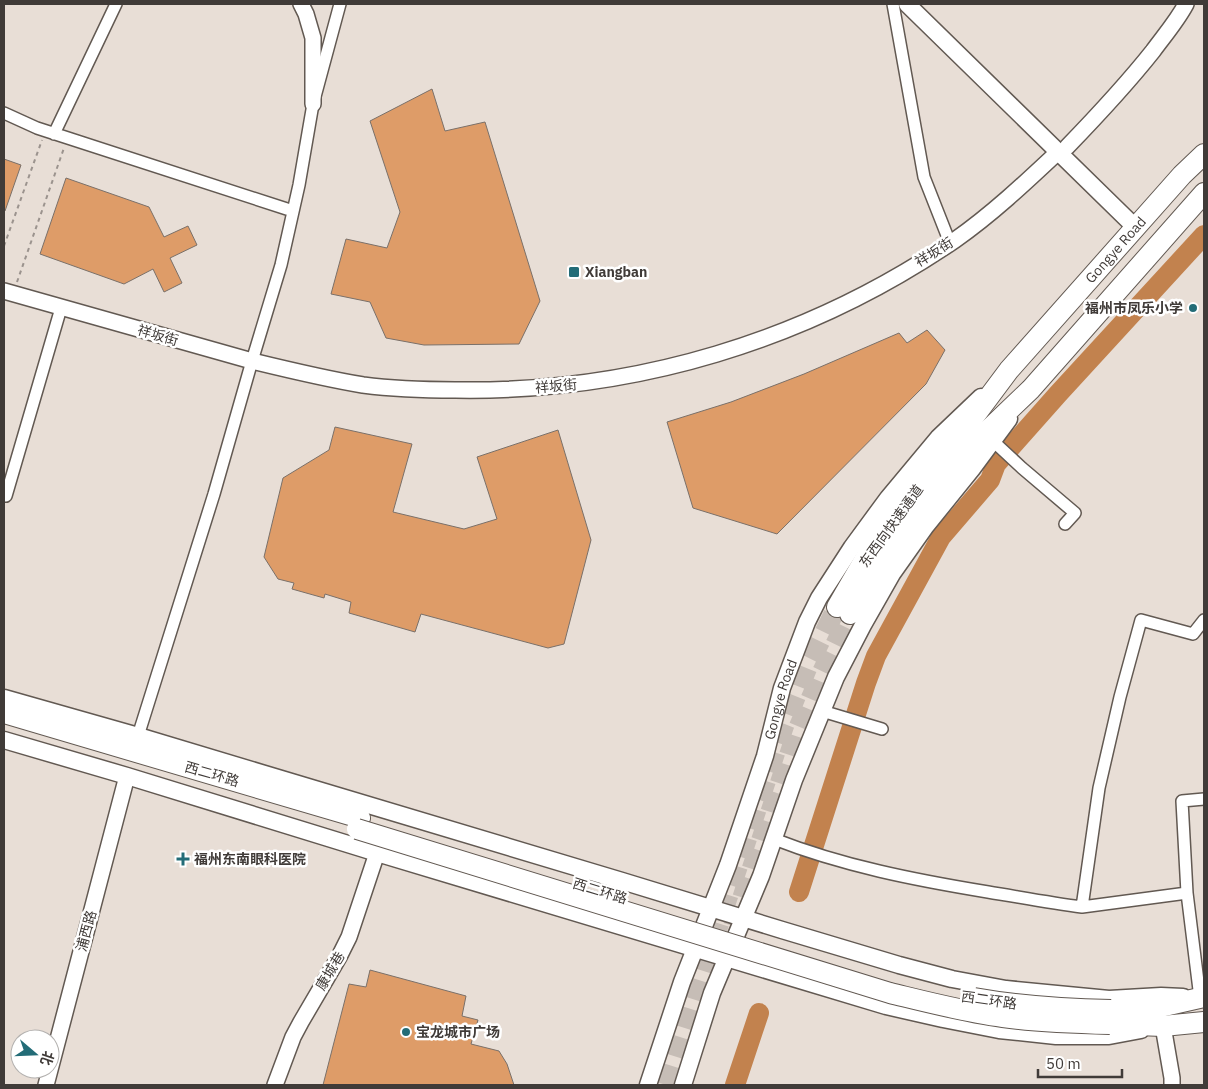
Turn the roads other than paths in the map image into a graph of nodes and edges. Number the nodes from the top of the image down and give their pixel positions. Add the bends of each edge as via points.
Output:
1 (116, 4) edge
2 (301, 4) edge
3 (340, 4) edge
4 (893, 4) edge
5 (907, 4) edge
6 (923, 4) edge
7 (1186, 4) edge
8 (314, 104) junction
9 (4, 114) edge
10 (49, 132) junction
11 (1204, 144) edge
12 (1062, 149) junction
13 (1204, 154) edge
14 (1182, 175) junction
15 (1204, 195) edge
16 (293, 211) junction
17 (1138, 224) junction
18 (950, 243) junction
19 (8, 293) edge
20 (61, 308) junction
21 (252, 361) junction
22 (1009, 370) junction
23 (1031, 389) junction
24 (997, 446) junction
25 (954, 453) junction
26 (6, 496) dead end
27 (1065, 524) dead end
28 (843, 610) tunnel mouth
29 (1204, 620) edge
30 (4, 698) edge
31 (822, 710) junction
32 (4, 713) edge
33 (4, 727) edge
34 (882, 729) dead end
35 (138, 736) junction
36 (4, 740) edge
37 (127, 776) junction
38 (1204, 799) edge
39 (359, 823) junction
40 (774, 839) junction
41 (377, 853) junction
42 (1188, 893) junction
43 (1082, 907) junction
44 (710, 909) junction
45 (743, 918) junction
46 (695, 948) junction
47 (727, 958) junction
48 (1202, 997) edge
49 (1110, 1017) junction
50 (1204, 1022) edge
51 (1163, 1026) junction
52 (46, 1085) edge
53 (275, 1085) edge
54 (648, 1085) edge
55 (684, 1085) edge
56 (1172, 1085) edge

1 - 10 street
2 - 8 street via 313,38
3 - 8 street
4 - 18 street via 924,177
5 - 12 main road
6 - 12 main road
7 - 12 street, 祥坂街 via 1145,61
8 - 16 street
9 - 10 street
10 - 16 street
11 - 14 main road, Gongye Road
12 - 17 main road
12 - 18 street, 祥坂街 via 996,208
13 - 14 highway, Gongye Road
14 - 17 highway, Gongye Road
15 - 23 highway, Gongye Road
16 - 21 street via 281,265
17 - 22 highway, Gongye Road
18 - 21 street, 祥坂街 via 874,288 796,327 710,357 603,381 502,390 407,389 364,385
19 - 20 street, 祥坂街
20 - 21 street, 祥坂街
20 - 26 street
21 - 35 street
22 - 25 highway, Gongye Road
22 - 44 main road, Gongye Road via 938,438 894,490 819,598 782,688 765,756
23 - 24 main road, Gongye Road
23 - 25 highway, Gongye Road
24 - 27 street via 1075,513
24 - 31 main road, Gongye Road via 972,469 892,574 849,651
25 - 28 highway, 东西向快速通道 via 896,515 866,557
29 - 43 street via 1193,634 1141,620 1099,788
30 - 35 main road
31 - 34 street
31 - 40 main road, Gongye Road
32 - 39 highway, 西二环路
33 - 39 highway, 西二环路
35 - 44 main road
36 - 37 main road
37 - 41 main road
37 - 52 street, 浦西路
38 - 42 street via 1182,801
39 - 49 highway, 西二环路, bridge via 890,993 946,1007 1056,1023
40 - 43 street via 819,856 868,869
40 - 45 main road, Gongye Road
41 - 46 main road
41 - 53 street, 康城巷 via 346,944 293,1036
42 - 43 street
42 - 48 street
44 - 45 main road
44 - 46 main road, Gongye Road
45 - 47 main road, Gongye Road
45 - 48 main road via 898,965 988,986 1109,999
46 - 47 main road
46 - 54 main road, Gongye Road
47 - 51 main road via 886,1006 999,1030 1056,1036 1109,1036
47 - 55 main road, Gongye Road via 712,993
48 - 49 highway, 西二环路
49 - 51 highway, 西二环路
50 - 51 highway, 西二环路
51 - 56 street

